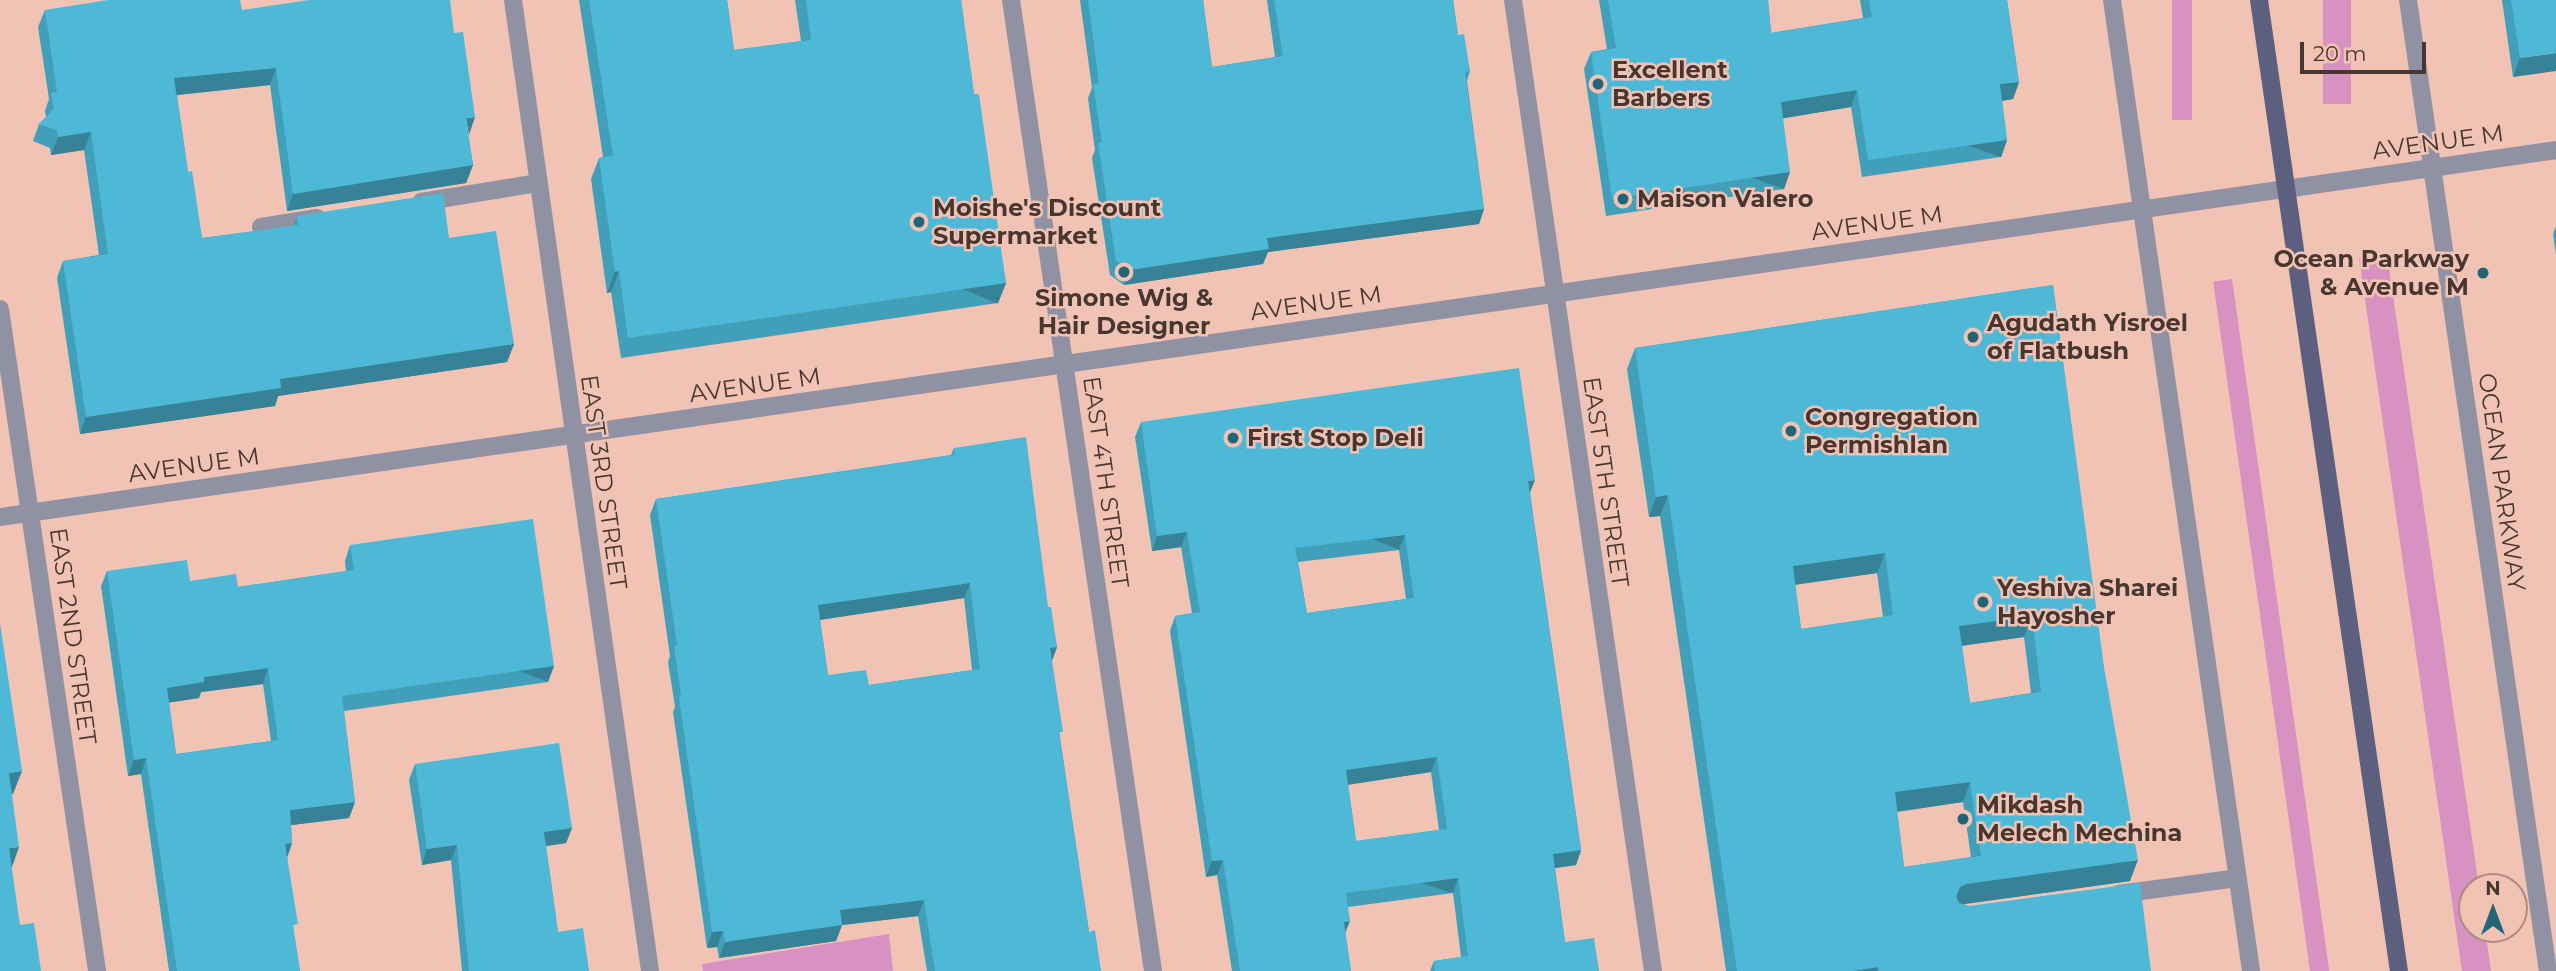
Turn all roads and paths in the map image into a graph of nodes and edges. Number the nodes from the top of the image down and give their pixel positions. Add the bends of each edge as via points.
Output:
1 (513, 0) edge
2 (1011, 0) edge
3 (1513, 0) edge
4 (2112, 0) edge
5 (2259, 0) edge
6 (2408, 0) edge
7 (2556, 150) edge
8 (2431, 167) junction
9 (538, 183) junction
10 (2286, 189) junction
11 (398, 205) edge
12 (2143, 211) junction
13 (330, 216) edge
14 (261, 227) edge
15 (1553, 292) junction
16 (0, 309) edge
17 (1064, 365) junction
18 (573, 436) junction
19 (30, 513) junction
20 (0, 517) edge
21 (2237, 878) junction
22 (2104, 896) edge
23 (97, 971) edge
24 (650, 971) edge
25 (1153, 971) edge
26 (1653, 971) edge
27 (2251, 971) edge
28 (2399, 971) edge
29 (2548, 971) edge

1 - 9 street, EAST 3RD STREET
2 - 17 street, EAST 4TH STREET
3 - 15 street, EAST 5TH STREET
4 - 12 street
5 - 10 main road
6 - 8 street, OCEAN PARKWAY
7 - 8 street, AVENUE M
8 - 10 street, AVENUE M
8 - 29 street, OCEAN PARKWAY
9 - 11 street
9 - 18 street, EAST 3RD STREET
10 - 12 street, AVENUE M
10 - 28 main road
12 - 15 street, AVENUE M
12 - 21 street
13 - 14 street
15 - 17 street, AVENUE M
15 - 26 street, EAST 5TH STREET
16 - 19 street, EAST 2ND STREET
17 - 18 street, AVENUE M
17 - 25 street, EAST 4TH STREET
18 - 19 street, AVENUE M
18 - 24 street, EAST 3RD STREET
19 - 20 street, AVENUE M
19 - 23 street, EAST 2ND STREET
21 - 22 street
21 - 27 street

